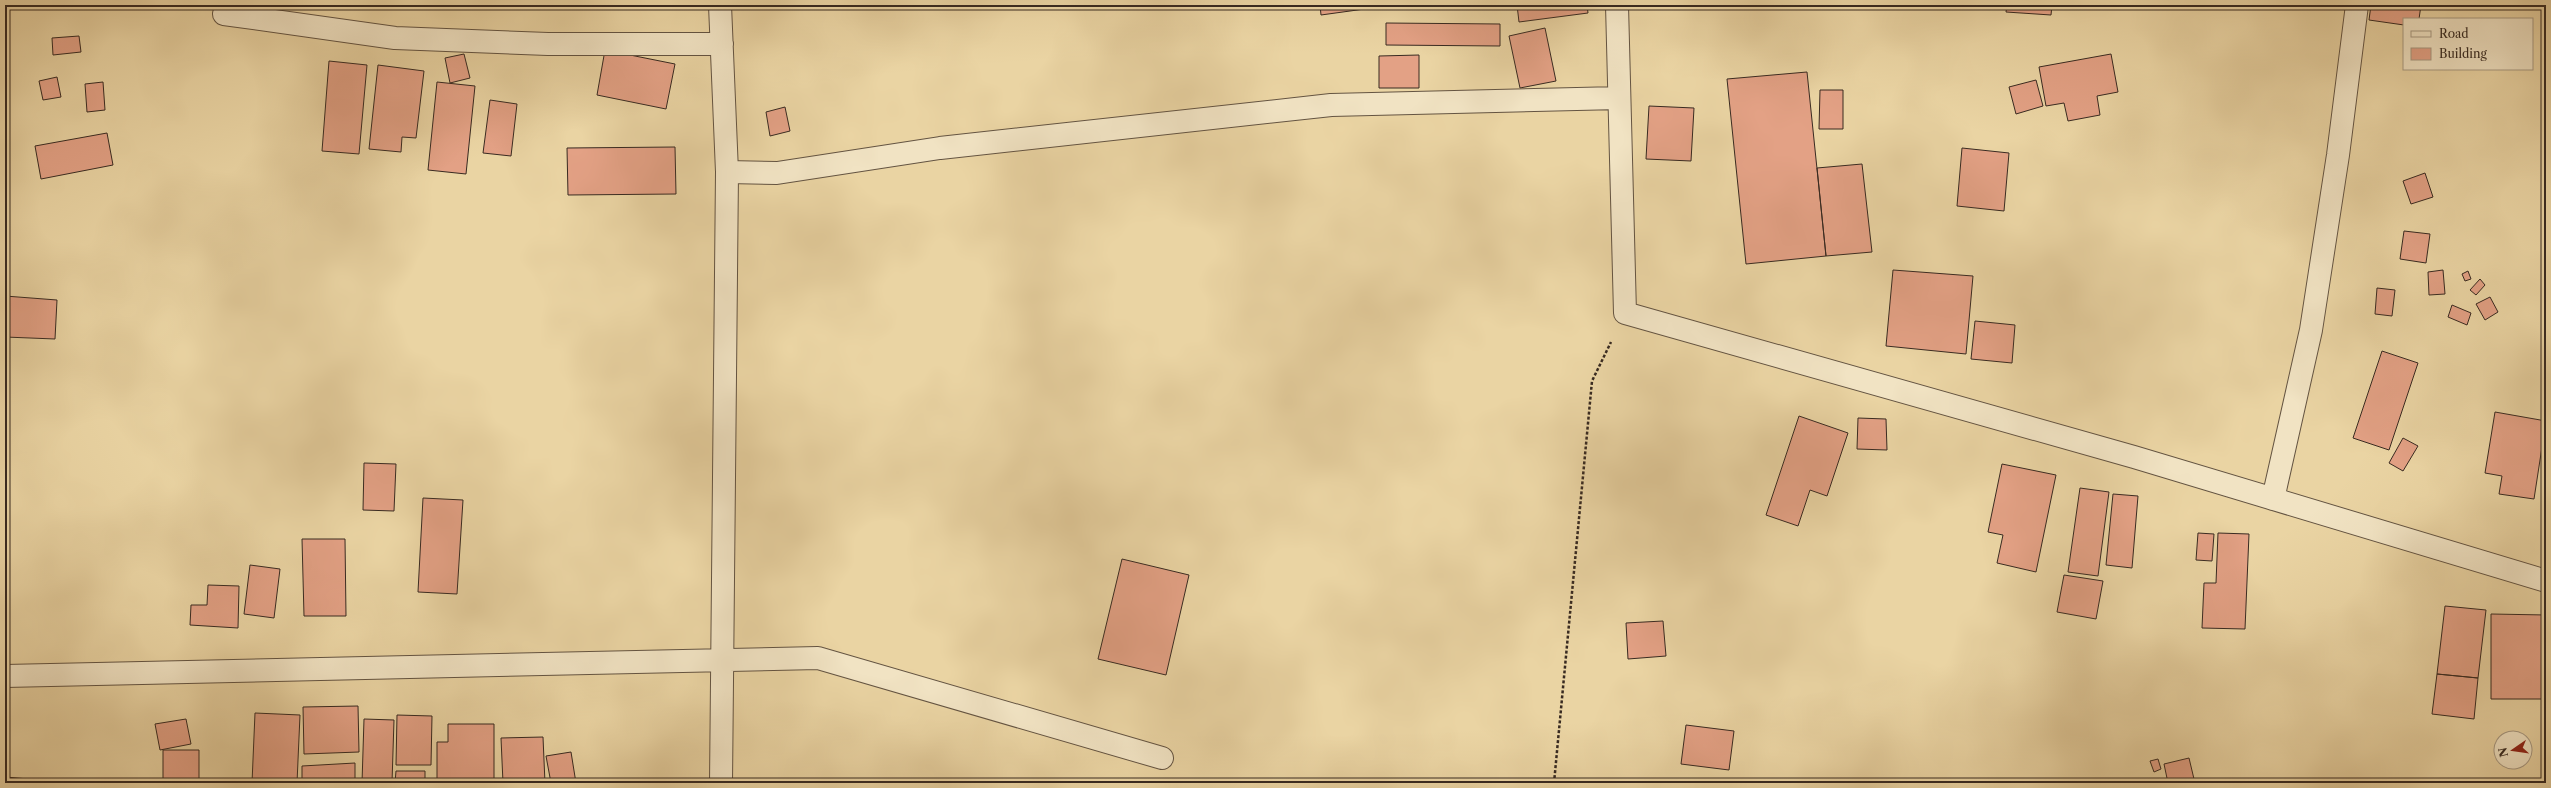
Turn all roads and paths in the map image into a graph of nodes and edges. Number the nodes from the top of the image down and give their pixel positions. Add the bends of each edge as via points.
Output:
1 (720, 5) edge
2 (1617, 5) edge
3 (2357, 5) edge
4 (224, 14) dead end
5 (722, 44) junction
6 (1619, 98) junction
7 (727, 172) junction
8 (1625, 313) junction
9 (2273, 499) junction
10 (2546, 581) edge
11 (721, 661) junction
12 (5, 676) edge
13 (1162, 758) dead end
14 (721, 783) edge
15 (1554, 783) edge

1 - 5 street
2 - 6 street
3 - 9 street via 2338,155 2311,330
4 - 5 street via 395,38 548,44
5 - 7 street
6 - 7 street via 1331,105 947,148 777,172
6 - 8 street
7 - 11 street
8 - 9 street via 2126,454
8 - 15 path via 1592,381
9 - 10 street
11 - 12 street
11 - 13 street via 818,658
11 - 14 street

